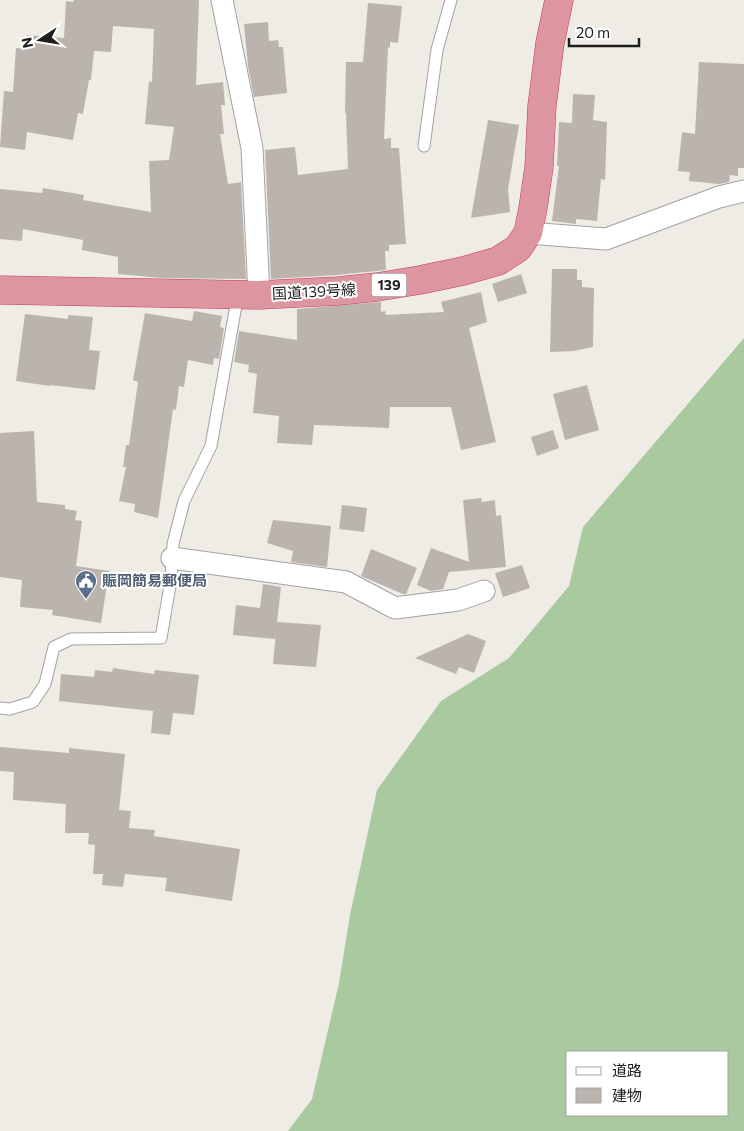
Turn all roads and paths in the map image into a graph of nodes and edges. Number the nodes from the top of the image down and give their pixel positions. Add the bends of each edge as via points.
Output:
1 (222, 0) edge
2 (451, 0) edge
3 (559, 0) edge
4 (424, 146) dead end
5 (744, 191) edge
6 (528, 233) junction
7 (0, 290) edge
8 (249, 294) junction
9 (172, 558) junction
10 (484, 591) dead end
11 (0, 708) edge

1 - 8 street via 252,148
2 - 4 lane via 437,50
3 - 6 highway, 国道139号線 / 139 via 550,43 539,167
5 - 6 street via 719,197 606,239
6 - 8 highway, 国道139号線 / 139 via 518,248 498,260 463,271 377,288
7 - 8 highway, 国道139号線 / 139
8 - 9 lane via 211,446 184,500
9 - 10 street via 346,582 395,608 458,600
9 - 11 lane via 161,638 72,640 54,648 45,684 33,702 10,709

